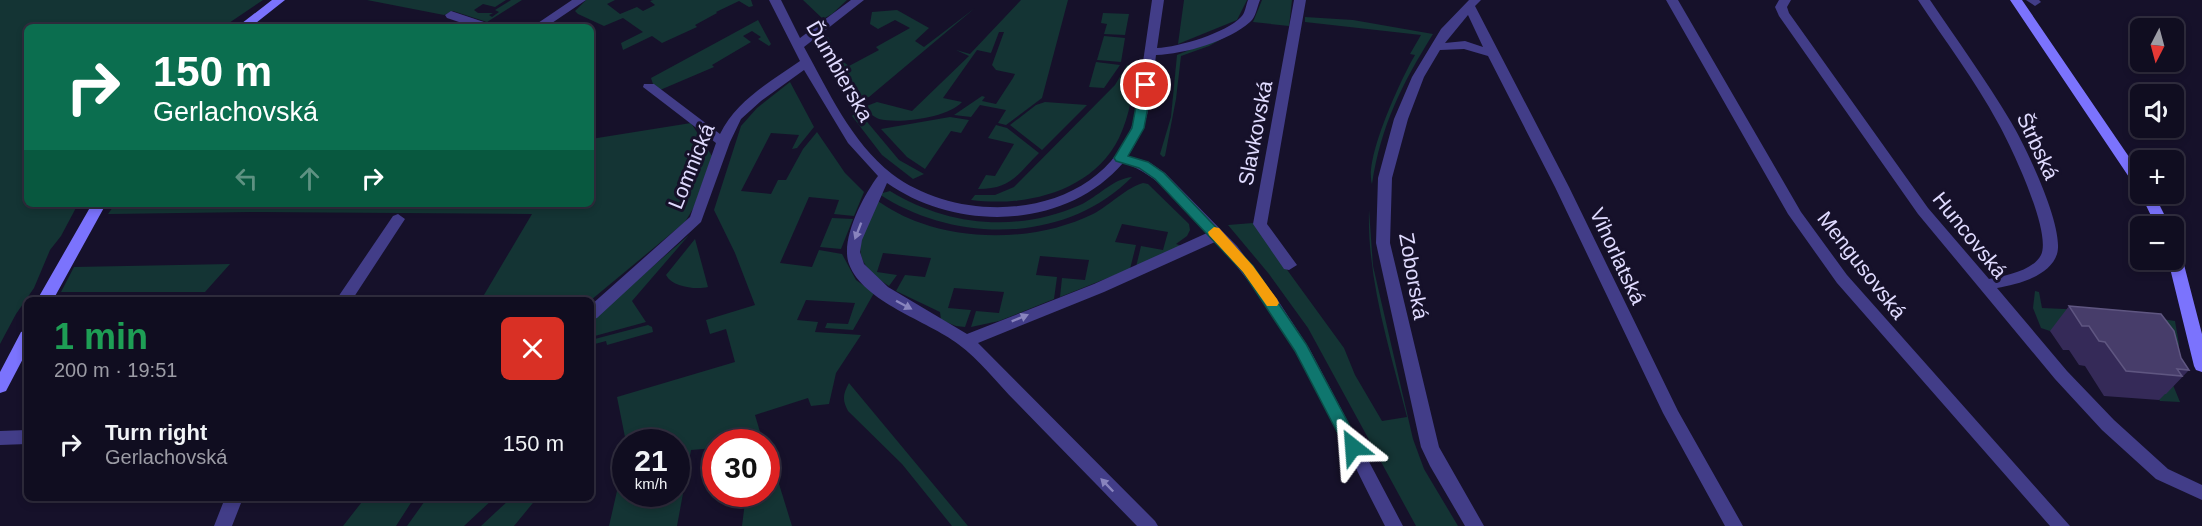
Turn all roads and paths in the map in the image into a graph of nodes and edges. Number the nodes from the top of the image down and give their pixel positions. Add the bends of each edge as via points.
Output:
1 (279, 0) edge
2 (580, 0) edge
3 (774, 0) edge
4 (858, 0) edge
5 (1158, 0) edge
6 (1254, 0) edge
7 (1300, 0) edge
8 (1672, 0) edge
9 (1785, 0) edge
10 (1924, 0) edge
11 (2016, 0) edge
12 (1472, 3) edge
13 (451, 15) dead end
14 (247, 24) edge
15 (477, 24) edge
16 (543, 24) edge
17 (797, 46) junction
18 (1437, 47) junction
19 (1150, 52) junction
20 (1493, 54) junction
21 (807, 62) junction
22 (649, 87) dead end
23 (723, 142) junction
24 (1120, 158) junction
25 (2130, 168) edge
26 (886, 176) junction
27 (97, 207) edge
28 (398, 219) dead end
29 (1217, 235) junction
30 (1289, 266) dead end
31 (2178, 270) edge
32 (1984, 285) junction
33 (47, 297) edge
34 (346, 297) edge
35 (594, 311) edge
36 (24, 342) edge
37 (966, 342) junction
38 (2202, 366) edge
39 (0, 387) edge
40 (24, 437) edge
41 (0, 438) edge
42 (2162, 474) junction
43 (2202, 481) edge
44 (2202, 493) edge
45 (233, 501) edge
46 (223, 526) edge
47 (1149, 526) edge
48 (1394, 526) edge
49 (1475, 526) edge
50 (1734, 526) edge
51 (2061, 526) edge

1 - 14 street
2 - 16 street
3 - 17 street, Ďumbierska
4 - 17 street
5 - 19 street, Ďumbierska
6 - 19 street via 1247,19 1216,37 1175,51
7 - 30 street, Slavkovská via 1260,224
8 - 51 street, Mengusovská via 1795,214 1842,279
9 - 32 street, Huncovská via 1783,13 1890,167
10 - 32 street, Štrbská via 2004,123 2045,212 2050,234 2050,253 2042,266 2009,281
11 - 25 street
12 - 18 street, Zoborská
12 - 20 street, Vihorlatská
13 - 15 street
17 - 21 street, Ďumbierska
18 - 20 street via 1465,45
18 - 49 street, Zoborská via 1418,77 1393,143 1385,178 1383,243 1430,447
19 - 24 street, Ďumbierska via 1138,128
20 - 50 street, Vihorlatská via 1671,413
21 - 23 street, Lomnická via 744,108 729,126
21 - 26 street, Ďumbierska via 840,122
22 - 23 street
23 - 35 street, Lomnická via 696,219
24 - 26 street, Ďumbierska via 1082,193 1020,211 950,208
24 - 29 street via 1144,165 1160,176
26 -> 37 street via 873,194 854,240 854,258 864,276 893,299
27 - 33 street
28 - 34 street
37 -> 29 street
29 - 48 street via 1248,269 1301,348
31 - 38 street
32 - 42 street, Huncovská via 2108,425
36 - 39 street
47 -> 37 street
40 - 41 street
42 - 43 street
42 - 44 street, Huncovská
45 - 46 street

